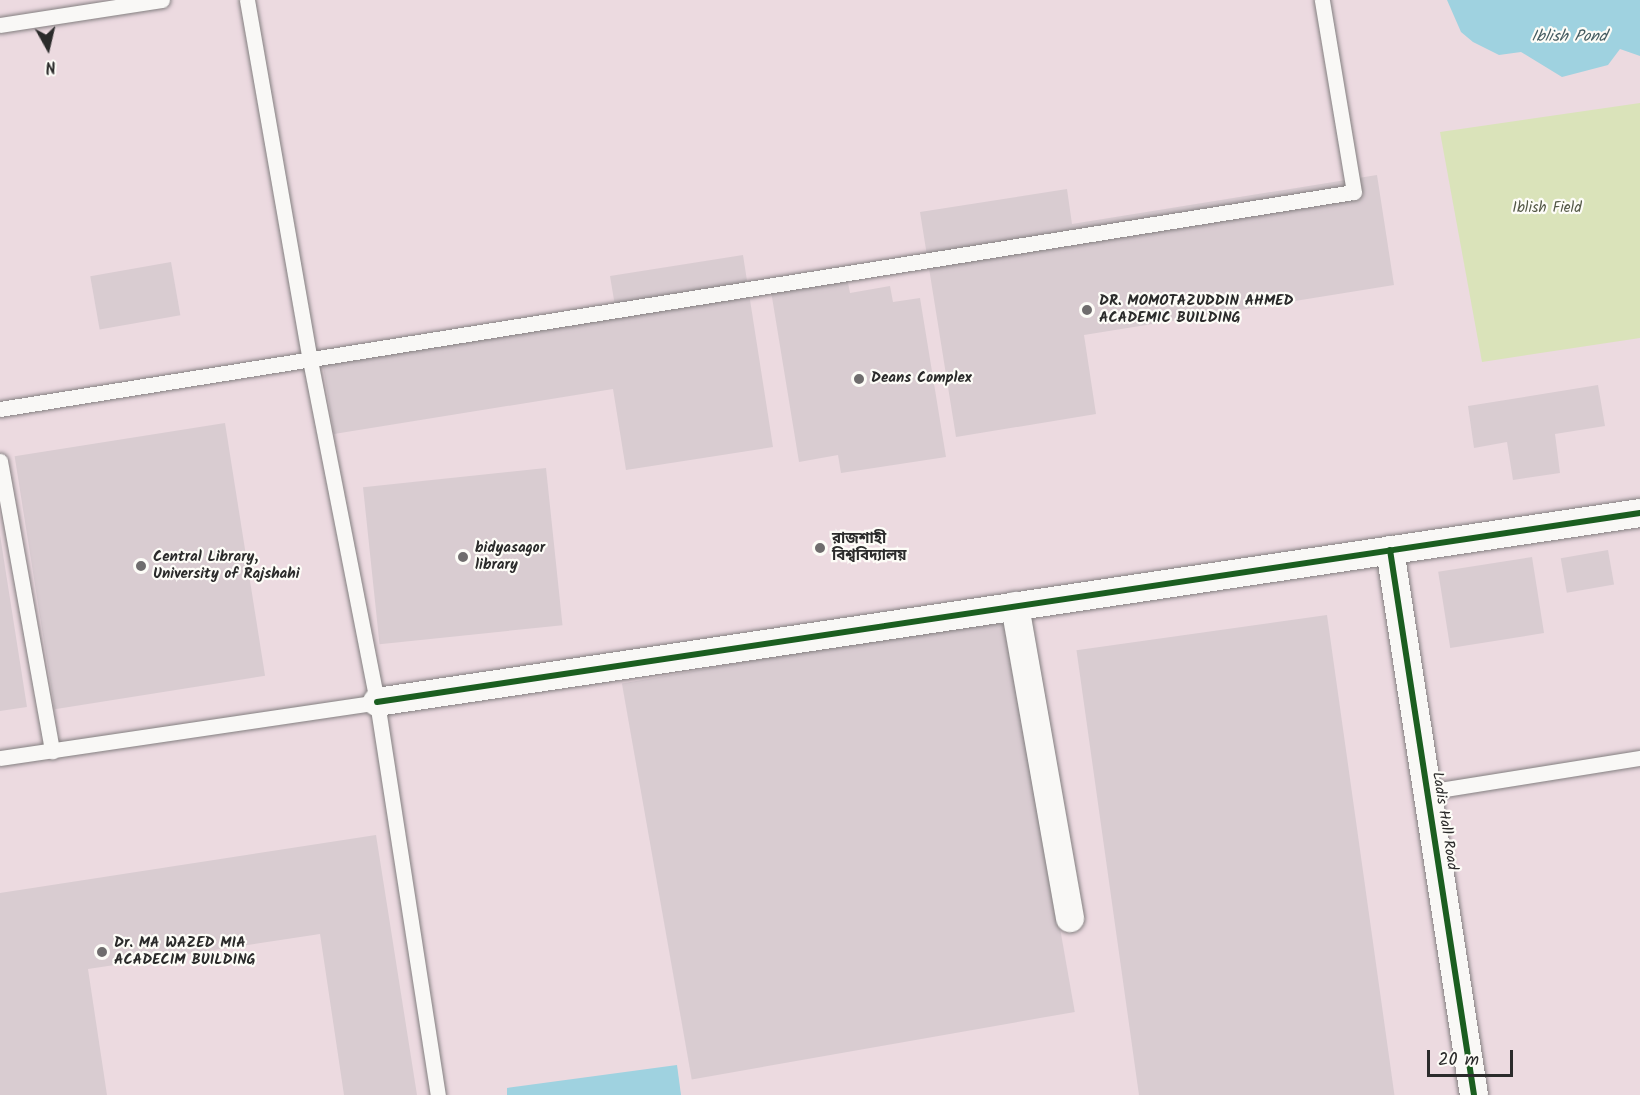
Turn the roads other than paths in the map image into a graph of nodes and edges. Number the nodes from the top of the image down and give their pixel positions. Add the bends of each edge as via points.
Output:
1 (162, 0) edge
2 (248, 0) edge
3 (1322, 0) edge
4 (0, 25) edge
5 (310, 360) junction
6 (0, 409) edge
7 (0, 461) edge
8 (1640, 513) edge
9 (1390, 550) junction
10 (1015, 606) junction
11 (377, 702) junction
12 (52, 751) junction
13 (0, 758) edge
14 (1640, 758) edge
15 (1427, 792) junction
16 (1070, 918) dead end
17 (438, 1095) edge
18 (1474, 1095) edge

1 - 4 lane
2 - 5 lane
3 - 5 lane via 1354,192
5 - 6 lane
5 - 11 lane
7 - 12 lane
8 - 9 street
9 - 10 street
9 - 15 street, Ladis Hall Road
10 - 11 street
10 - 16 street
11 - 12 lane
11 - 17 lane
12 - 13 lane
14 - 15 lane
15 - 18 street, Ladis Hall Road

